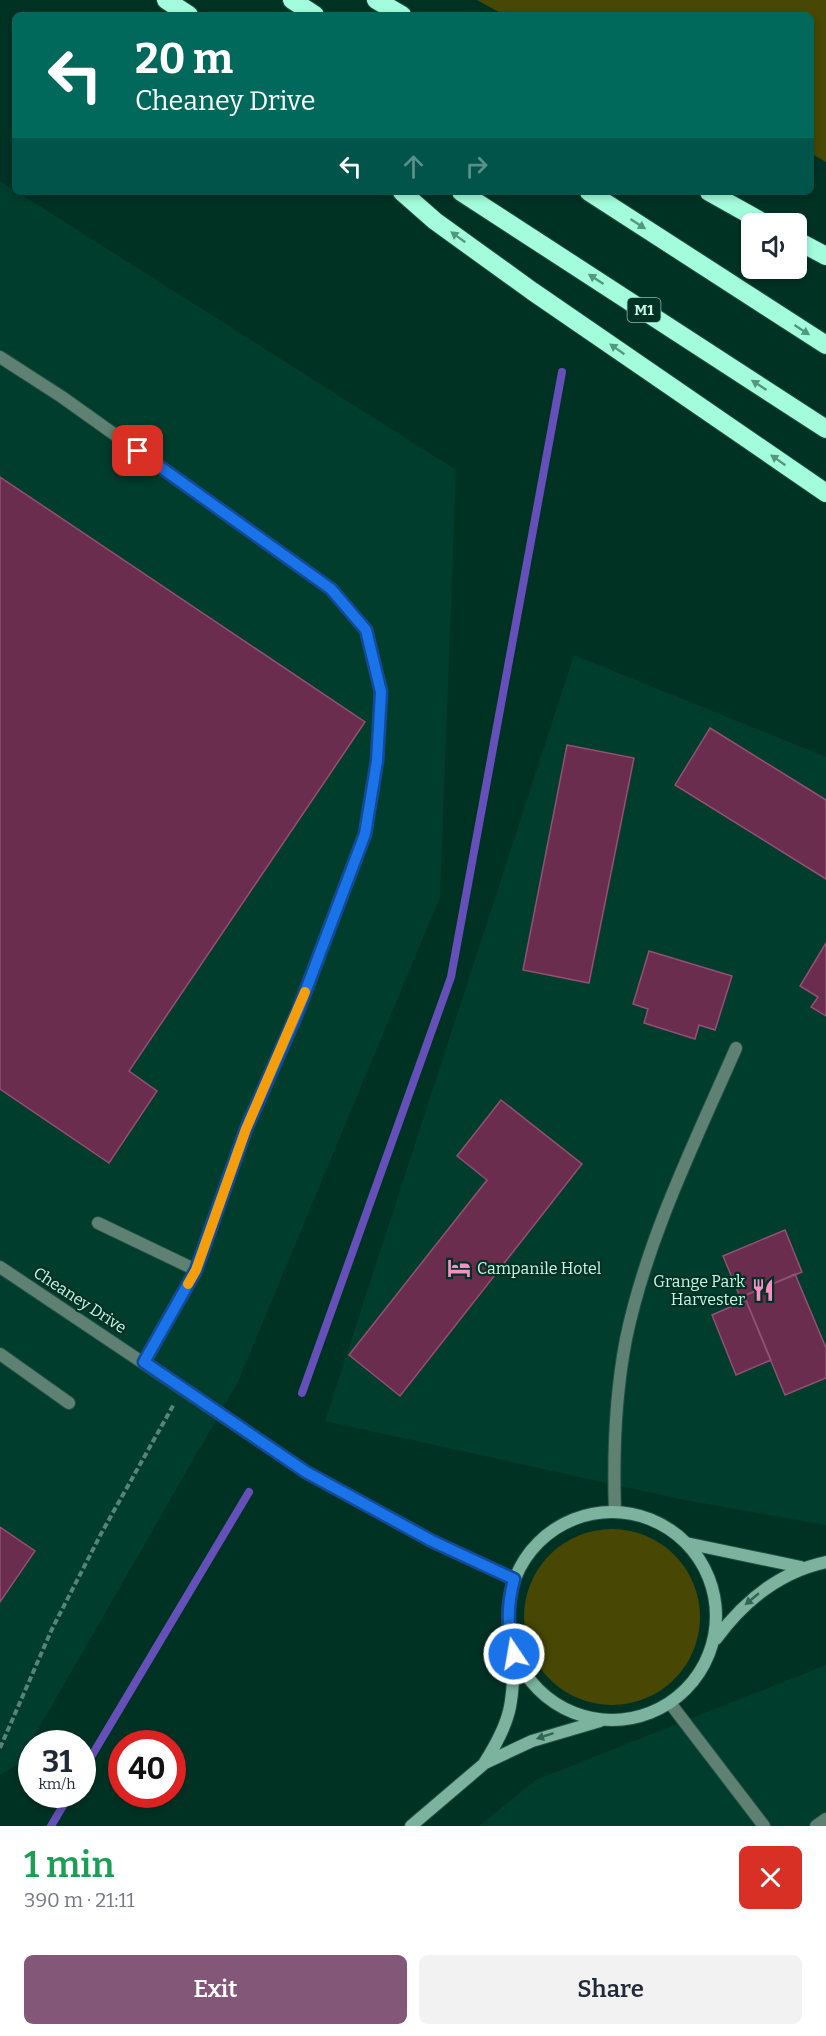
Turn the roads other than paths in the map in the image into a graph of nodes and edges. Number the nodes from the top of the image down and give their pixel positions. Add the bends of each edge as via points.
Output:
1 (166, 0) edge
2 (292, 0) edge
3 (376, 0) edge
4 (184, 12) edge
5 (310, 12) edge
6 (397, 12) edge
7 (405, 195) edge
8 (466, 195) edge
9 (594, 195) edge
10 (714, 195) edge
11 (746, 213) edge
12 (807, 246) edge
13 (826, 256) edge
14 (826, 345) edge
15 (0, 357) edge
16 (826, 429) edge
17 (826, 493) edge
18 (736, 1048) dead end
19 (98, 1223) dead end
20 (0, 1267) edge
21 (196, 1270) junction
22 (0, 1354) edge
23 (144, 1362) junction
24 (69, 1402) dead end
25 (615, 1512) junction
26 (686, 1543) junction
27 (826, 1562) edge
28 (801, 1567) junction
29 (514, 1579) junction
30 (713, 1642) junction
31 (514, 1654) junction
32 (670, 1703) junction
33 (601, 1720) junction
34 (485, 1763) junction
35 (826, 1819) edge
36 (411, 1826) edge
37 (764, 1826) edge
38 (816, 1826) edge

1 - 4 highway
2 - 5 highway
3 - 6 highway
17 -> 7 highway via 532,291
16 -> 8 highway, M1
9 -> 14 highway
10 - 11 highway
12 - 13 highway
15 - 21 street via 331,589 366,630 381,692 377,761 365,834 298,1011 246,1129
18 - 25 street via 657,1238 627,1338 617,1394
19 - 21 street
20 - 23 street, Cheaney Drive
21 - 23 street
22 - 24 street
23 - 29 street, Cheaney Drive via 306,1472 432,1541
25 - 26 street via 646,1518
25 - 29 street via 583,1515 554,1529 530,1551
26 - 28 street
26 - 30 street via 711,1583 716,1605
27 - 28 street
28 -> 30 street via 757,1593
29 - 31 street via 508,1629
30 - 32 street via 701,1670
31 - 33 street via 526,1677 544,1696 573,1713
31 - 34 street via 513,1704 503,1734
32 - 33 street via 640,1717
32 - 37 street
33 -> 34 street via 532,1741
34 - 36 street
35 - 38 street

